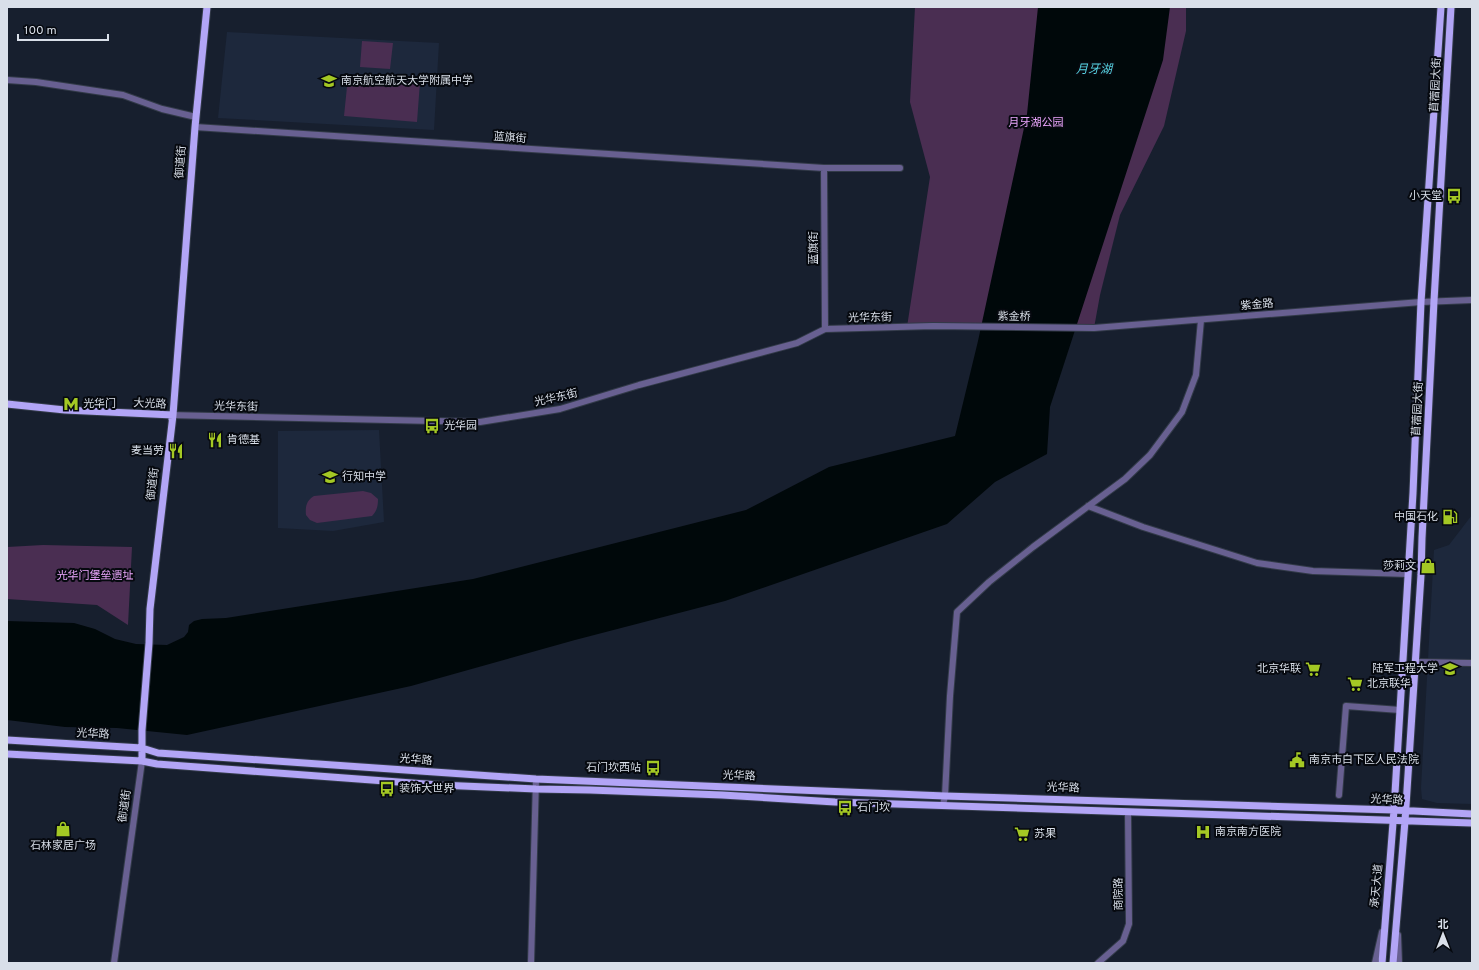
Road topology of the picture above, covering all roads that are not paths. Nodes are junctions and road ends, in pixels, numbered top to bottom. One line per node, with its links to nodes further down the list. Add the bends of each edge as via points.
1 (207, 7): 5 (main road, 御道街)
2 (1441, 7): 11 (main road, 苜蓿园大街)
3 (1451, 7): 10 (main road, 苜蓿园大街)
4 (7, 80): 5 (street, via 123,95 162,109)
5 (196, 117): 6 (main road, 御道街)
6 (195, 127): 7 (street, 蓝旗街); 18 (main road, 御道街)
7 (824, 168): 8 (street, 蓝旗街); 15 (street, 蓝旗街)
8 (900, 168)
9 (1472, 300): 10 (street, 紫金路)
10 (1434, 301): 11 (street, 紫金路); 21 (main road, 苜蓿园大街)
11 (1421, 302): 12 (street, 紫金路); 20 (main road, 苜蓿园大街)
12 (1201, 320): 14 (street, 紫金路); 19 (street, via 1196,376 1182,412 1150,455 1125,479)
13 (933, 326): 14 (street, 紫金桥); 15 (street, 光华东街)
14 (1094, 328)
15 (825, 329): 18 (street, 光华东街, via 797,342 560,409 480,422)
16 (7, 404): 17 (street)
17 (65, 410): 18 (main road)
18 (173, 415): 25 (main road, 御道街, via 150,609)
19 (1088, 506): 20 (street, via 1143,527 1257,563 1313,571); 31 (street, via 989,582 957,612)
20 (1408, 574): 23 (main road, 苜蓿园大街)
21 (1416, 662): 22 (street); 35 (main road, 苜蓿园大街)
22 (1472, 663)
23 (1400, 710): 30 (street, via 1346,706); 33 (main road, 苜蓿园大街)
24 (7, 740): 25 (main road, 光华路)
25 (142, 748): 27 (main road, 御道街); 28 (main road, 光华路, via 158,753)
26 (7, 754): 27 (main road, 光华路)
27 (142, 761): 29 (main road, 光华路); 42 (street, 御道街)
28 (536, 779): 29 (street); 31 (main road, 光华路)
29 (536, 789): 32 (main road, 光华路, via 722,794 835,802); 43 (street)
30 (1339, 795)
31 (945, 796): 32 (street); 33 (main road, 光华路)
32 (943, 805): 34 (main road, 光华路)
33 (1394, 810): 35 (main road, 光华路); 37 (main road, 承天大道)
34 (1128, 812): 37 (main road, 光华路); 44 (street, 商院路, via 1129,924 1123,941)
35 (1406, 812): 36 (main road, 光华路); 38 (main road, 承天大道)
36 (1472, 814)
37 (1393, 821): 38 (main road, 光华路); 40 (main road, 承天大道)
38 (1405, 821): 39 (main road, 光华路); 41 (main road, 承天大道)
39 (1472, 824)
40 (1385, 917): 45 (street); 46 (main road, 承天大道)
41 (1397, 918): 47 (main road, 承天大道); 48 (street)
42 (114, 963)
43 (531, 963)
44 (1098, 963)
45 (1375, 963)
46 (1382, 963)
47 (1393, 963)
48 (1399, 963)

